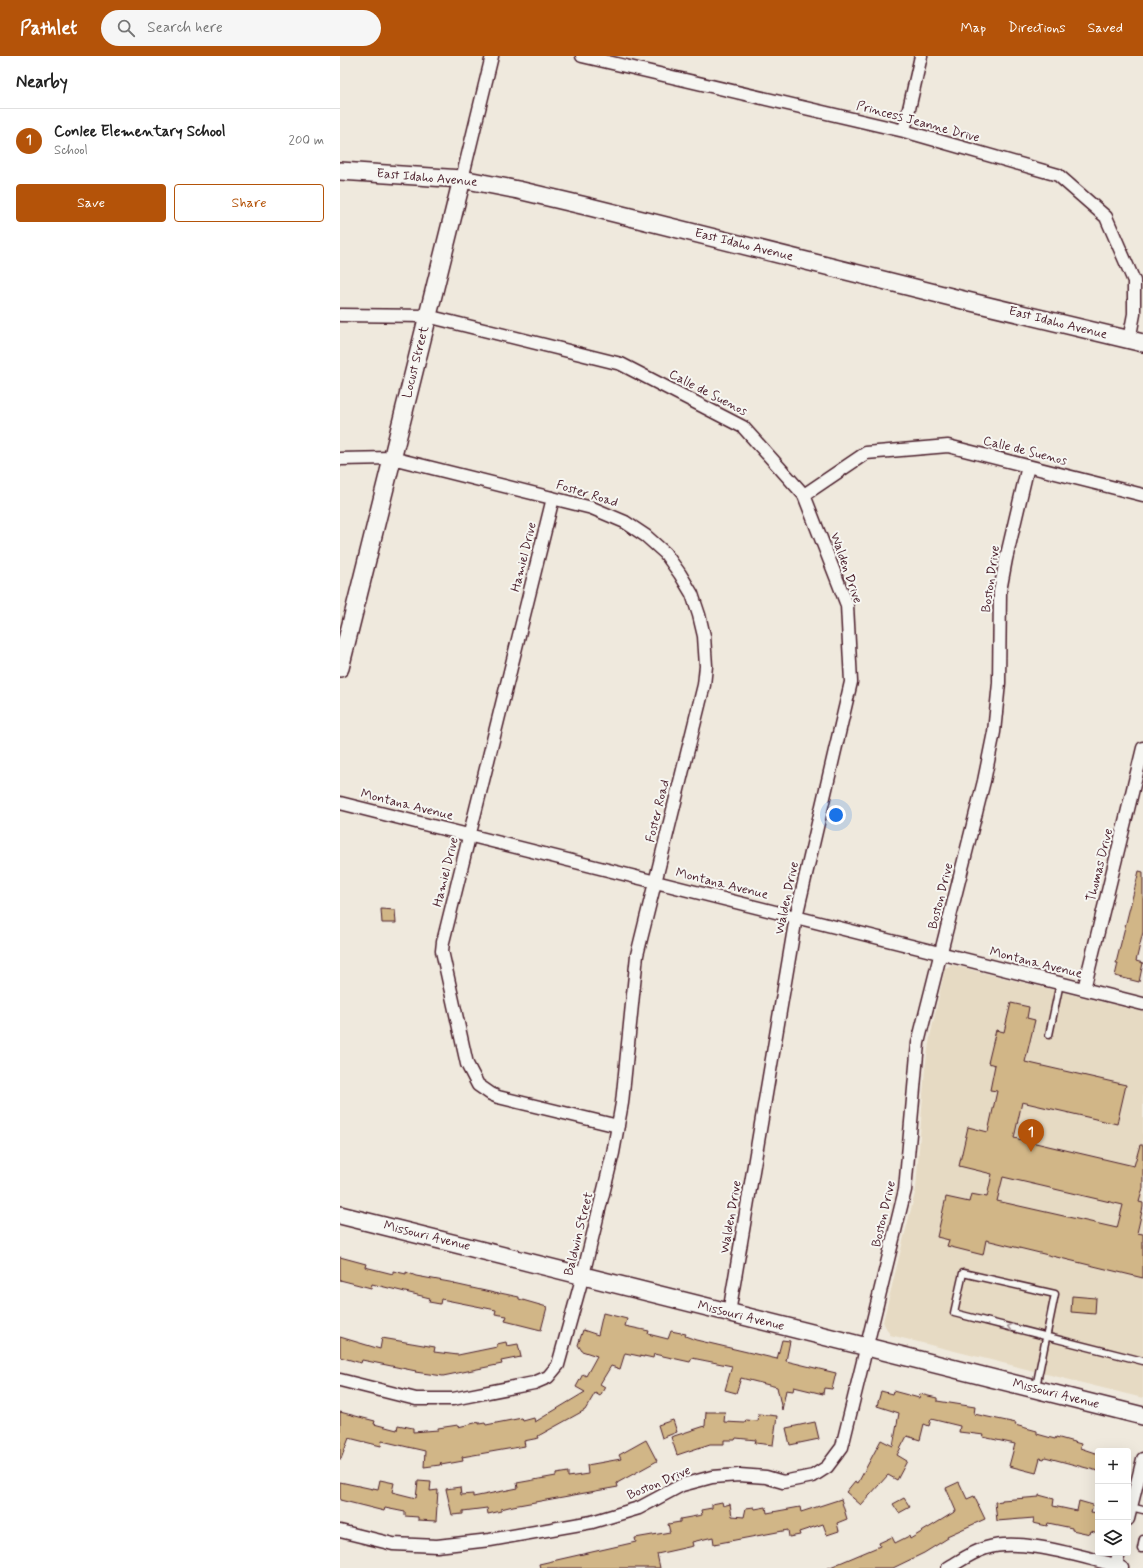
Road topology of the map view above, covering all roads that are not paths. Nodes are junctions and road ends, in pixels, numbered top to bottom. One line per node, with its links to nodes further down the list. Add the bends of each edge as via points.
1 (492, 56): 6 (street, Locust Street)
2 (582, 56): 4 (street, Princess Jeanne Drive)
3 (922, 56): 4 (street)
4 (904, 131): 9 (street, Princess Jeanne Drive, via 1058,175 1106,217 1134,281)
5 (340, 172): 6 (street, East Idaho Avenue)
6 (462, 179): 8 (street, Locust Street); 9 (street, East Idaho Avenue, via 582,205)
7 (340, 315): 8 (street, Calle de Suenos)
8 (427, 316): 10 (street, Locust Street); 13 (street, Calle de Suenos, via 621,364 743,427)
9 (1136, 342)
10 (392, 458): 11 (street, Foster Road); 15 (street, Foster Road); 16 (street, Locust Street)
11 (340, 459)
12 (1028, 466): 13 (street, Calle de Suenos, via 948,446 866,453); 14 (street, Calle de Suenos); 22 (street, Boston Drive, via 1000,591 999,683 994,732)
13 (804, 495): 21 (street, Walden Drive, via 847,605 851,682)
14 (1143, 495)
15 (553, 498): 19 (street, Hamiel Drive); 20 (street, Foster Road, via 603,511 646,536 665,553 680,574 692,594 699,615 706,656 704,685)
16 (341, 659)
17 (1143, 748): 24 (street, Thomas Drive)
18 (340, 803): 19 (street, Montana Avenue)
19 (470, 836): 20 (street, Montana Avenue); 27 (street, Hamiel Drive, via 442,951 470,1072 478,1085 491,1094)
20 (655, 882): 21 (street, Montana Avenue); 27 (street, Baldwin Street, via 635,967)
21 (796, 917): 22 (street, Montana Avenue); 30 (street, Walden Drive)
22 (940, 953): 23 (street, Montana Avenue); 32 (street, Boston Drive, via 918,1043 905,1190)
23 (1060, 983): 24 (street, Montana Avenue); 26 (lane)
24 (1084, 989): 25 (street, Montana Avenue)
25 (1143, 1004)
26 (1049, 1035)
27 (618, 1126): 29 (street, Baldwin Street)
28 (340, 1215): 29 (street, Missouri Avenue)
29 (583, 1275): 30 (street, Missouri Avenue); 34 (street, Baldwin Street, via 561,1359 548,1377 526,1385 453,1399 416,1399)
30 (728, 1313): 32 (street, Missouri Avenue)
31 (1047, 1337): 31 (lane, one-way to 31, via 954,1312 963,1273 1055,1294); 33 (lane); 35 (lane)
32 (866, 1347): 35 (street, Missouri Avenue); 40 (street, Boston Drive, via 842,1447 827,1467 813,1476 784,1482 766,1477 739,1475 712,1477 682,1485 638,1508 592,1522 490,1540 437,1546 393,1544)
33 (1143, 1361)
34 (340, 1380)
35 (1036, 1389): 36 (street, Missouri Avenue)
36 (1143, 1416)
37 (1143, 1459): 38 (street)
38 (1131, 1507): 39 (lane)
39 (1143, 1510)
40 (340, 1531)
41 (1143, 1540): 42 (lane)
42 (1143, 1550)
43 (1120, 1556): 44 (street)
44 (1119, 1567): 45 (street, via 1034,1546 1009,1544 986,1548)
45 (948, 1568)

